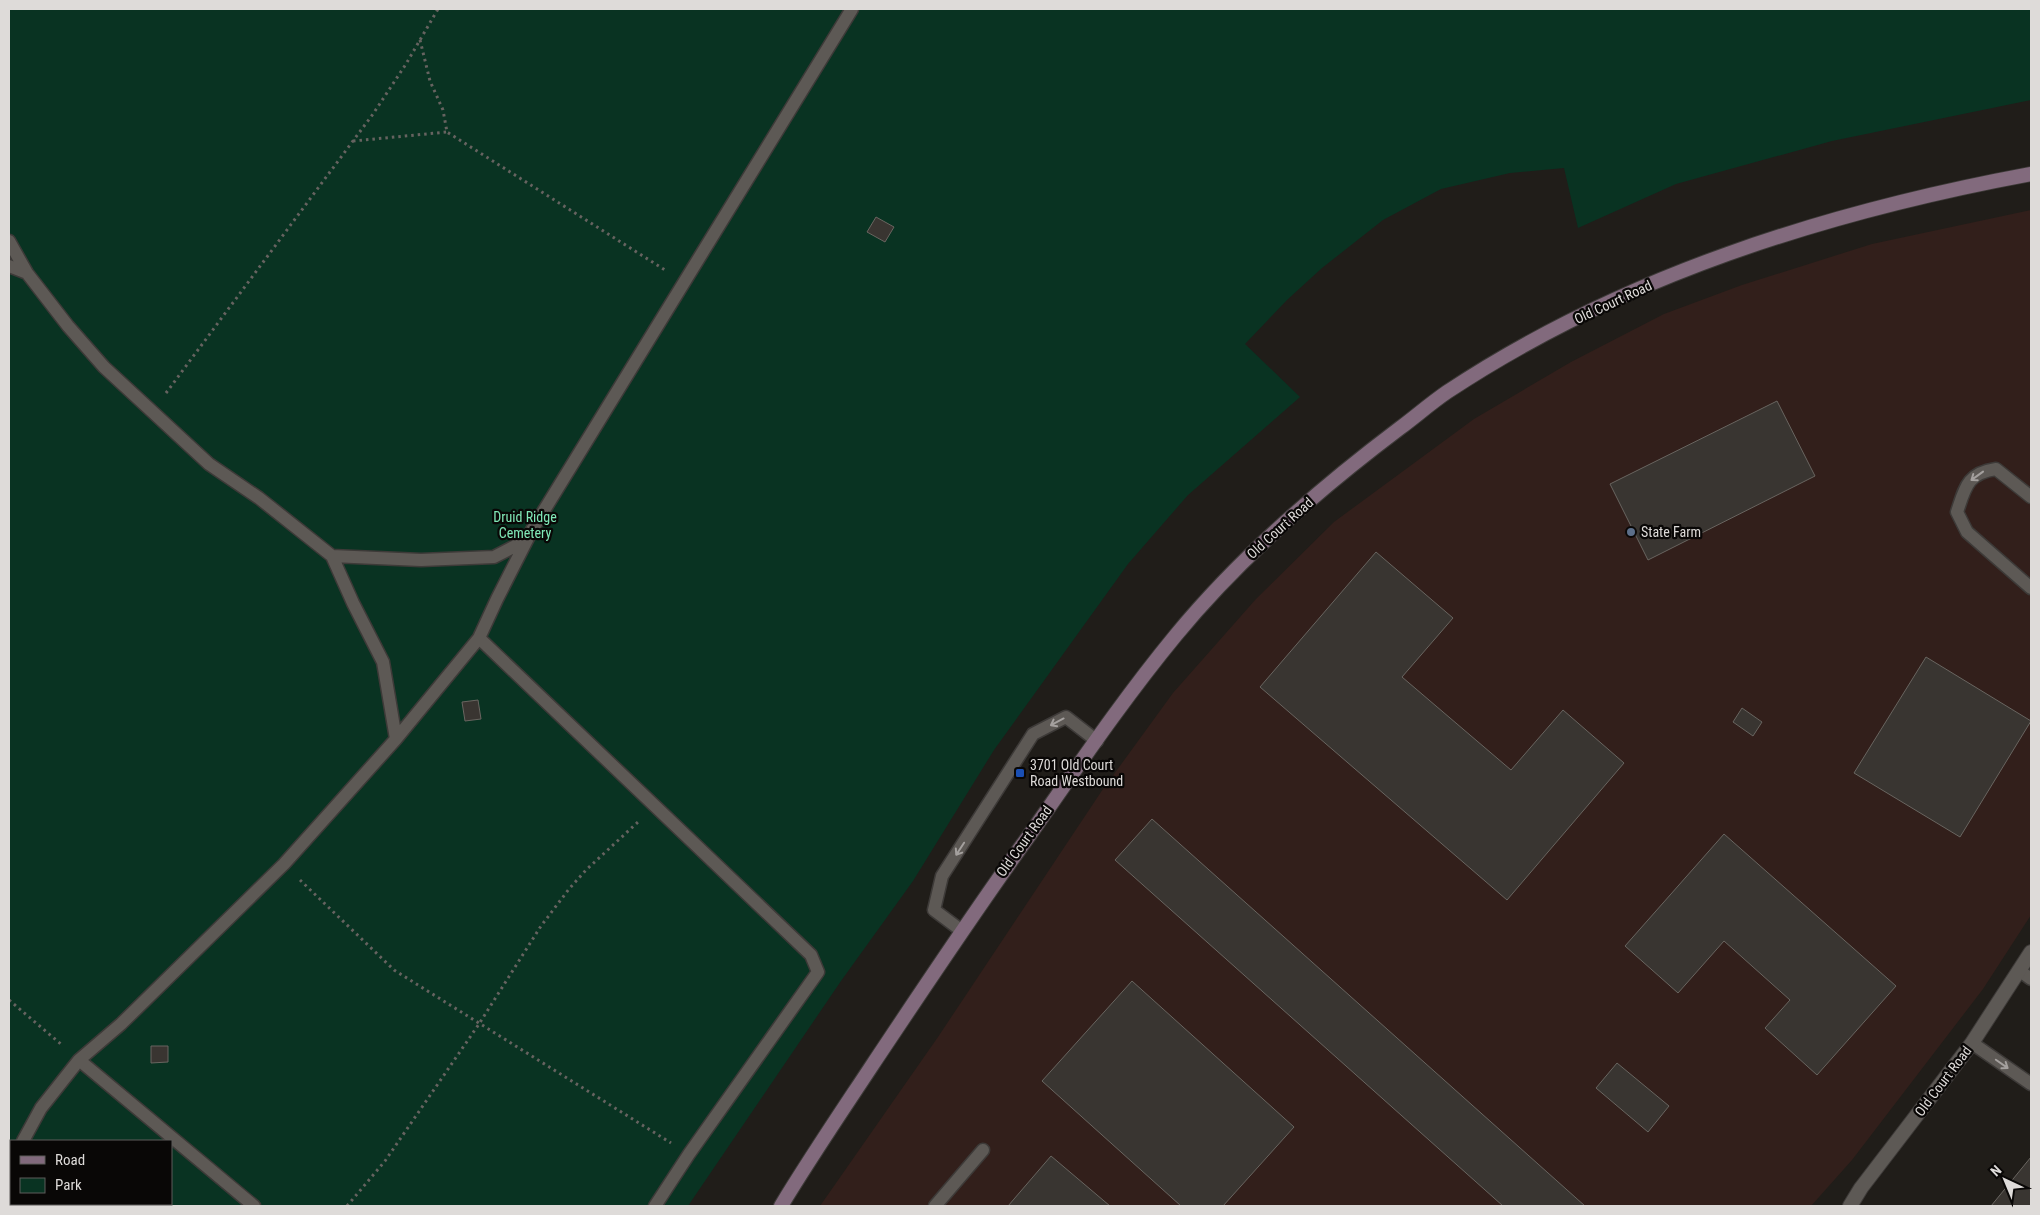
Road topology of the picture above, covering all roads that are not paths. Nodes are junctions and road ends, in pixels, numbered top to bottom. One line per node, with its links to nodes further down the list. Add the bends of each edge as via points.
1 (852, 9): 7 (lane)
2 (2031, 174): 12 (main road, Old Court Road, via 1839,218 1690,267 1574,319 1446,393 1364,454 1246,558 1177,634)
3 (9, 241): 5 (lane)
4 (9, 266): 5 (lane)
5 (27, 273): 8 (lane, via 104,367 152,412 209,464 259,498)
6 (2031, 497): 9 (lane, one-way to 9, via 1996,469 1982,471 1972,478 1963,492 1957,512 1967,532)
7 (527, 540): 8 (lane, via 494,557 421,560); 10 (lane)
8 (332, 556): 11 (lane, via 383,662)
9 (2031, 588)
10 (479, 638): 11 (lane); 22 (lane, via 811,955 818,972)
11 (396, 739): 17 (lane, via 284,864 121,1024)
12 (1096, 741): 13 (main road, Old Court Road); 13 (lane, one-way to 13, via 1066,717 1034,734 942,876 934,910)
13 (962, 931): 23 (main road, Old Court Road)
14 (2031, 952): 15 (street, Old Court Road)
15 (2025, 975): 16 (street, Old Court Road)
16 (1972, 1043): 18 (lane, one-way to 18); 25 (street, Old Court Road)
17 (79, 1060): 19 (lane, via 42,1108); 21 (lane)
18 (2031, 1084)
19 (24, 1140)
20 (983, 1150): 24 (lane)
21 (254, 1206)
22 (655, 1206)
23 (781, 1206)
24 (935, 1206)
25 (1850, 1206)

